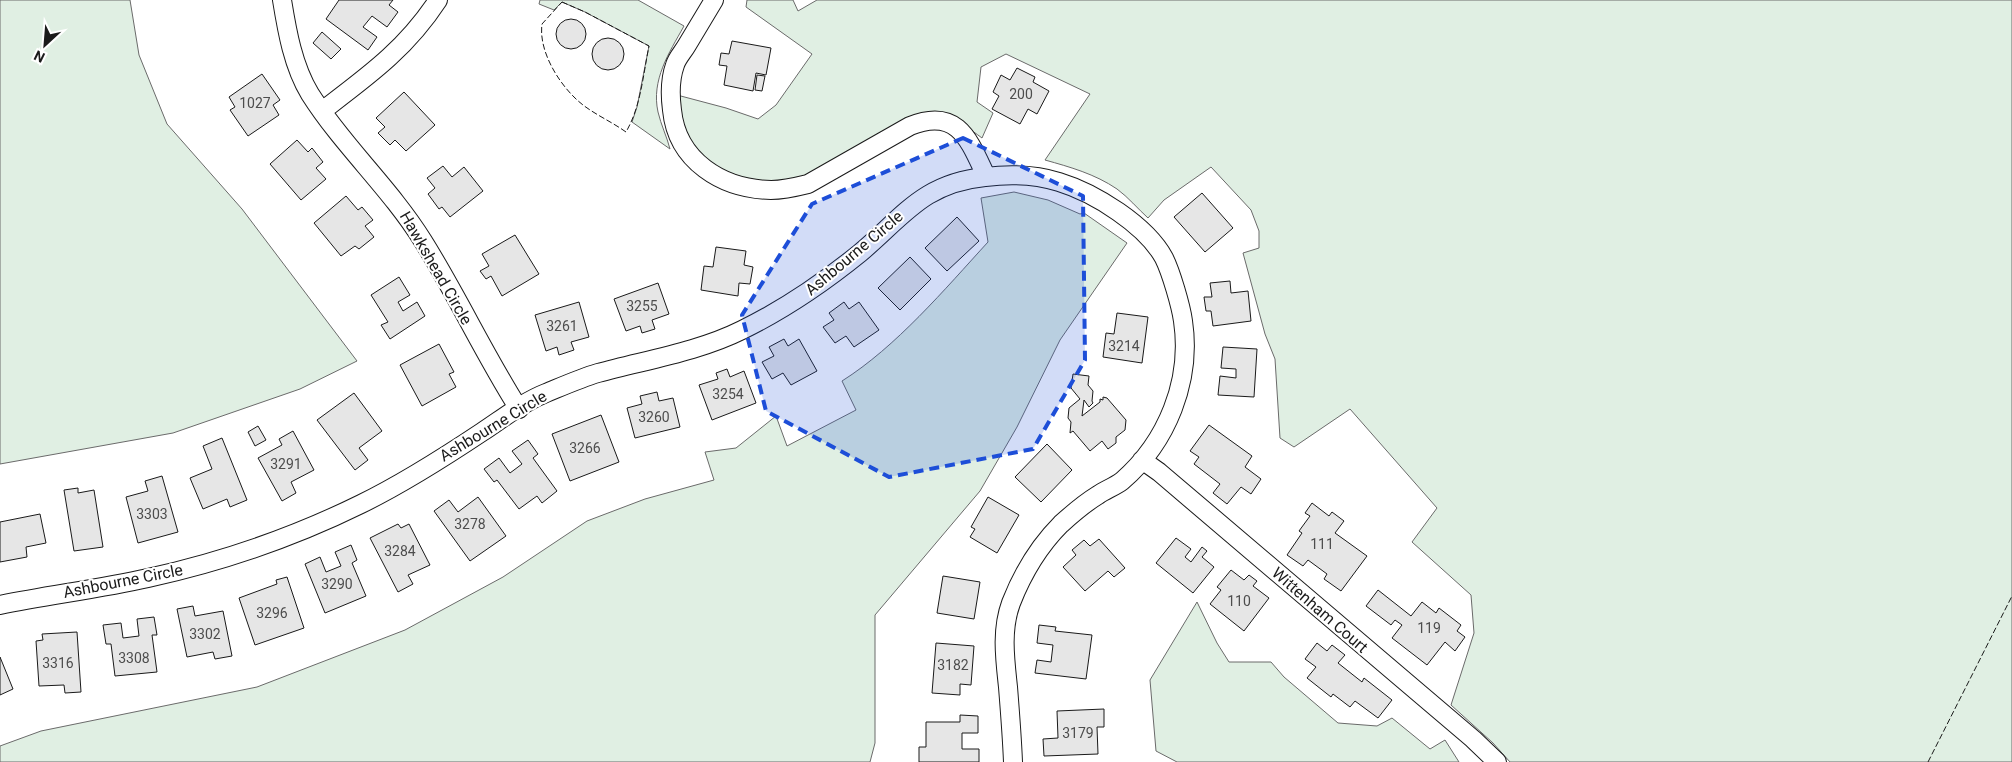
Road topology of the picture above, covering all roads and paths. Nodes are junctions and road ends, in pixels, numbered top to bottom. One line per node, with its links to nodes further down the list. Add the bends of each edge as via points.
1 (282, 0): 4 (street, Hawkshead Circle, via 287,33 299,69 309,93)
2 (438, 0): 4 (street, via 403,46)
3 (714, 0): 5 (street, via 675,64 670,98 674,129 684,146 705,169 746,188 790,188 808,184 910,126 925,120 941,120 968,138)
4 (322, 111): 6 (street, Hawkshead Circle, via 424,242 497,375)
5 (986, 176): 6 (street, Ashbourne Circle, via 954,181 928,193 863,250 807,293 735,334 671,355 593,374 540,395); 7 (street, Ashbourne Circle, via 1056,181 1079,190 1128,220 1149,238 1164,258 1183,320 1183,381 1157,440)
6 (519, 408): 8 (street, Ashbourne Circle, via 365,502 312,527 202,565 146,579)
7 (1142, 460): 9 (street, Ashbourne Circle, via 1118,484 1090,501 1047,539 1010,606 1004,639); 10 (street, Wittenham Court, via 1474,739)
8 (0, 605)
9 (1013, 762)
10 (1497, 762)

